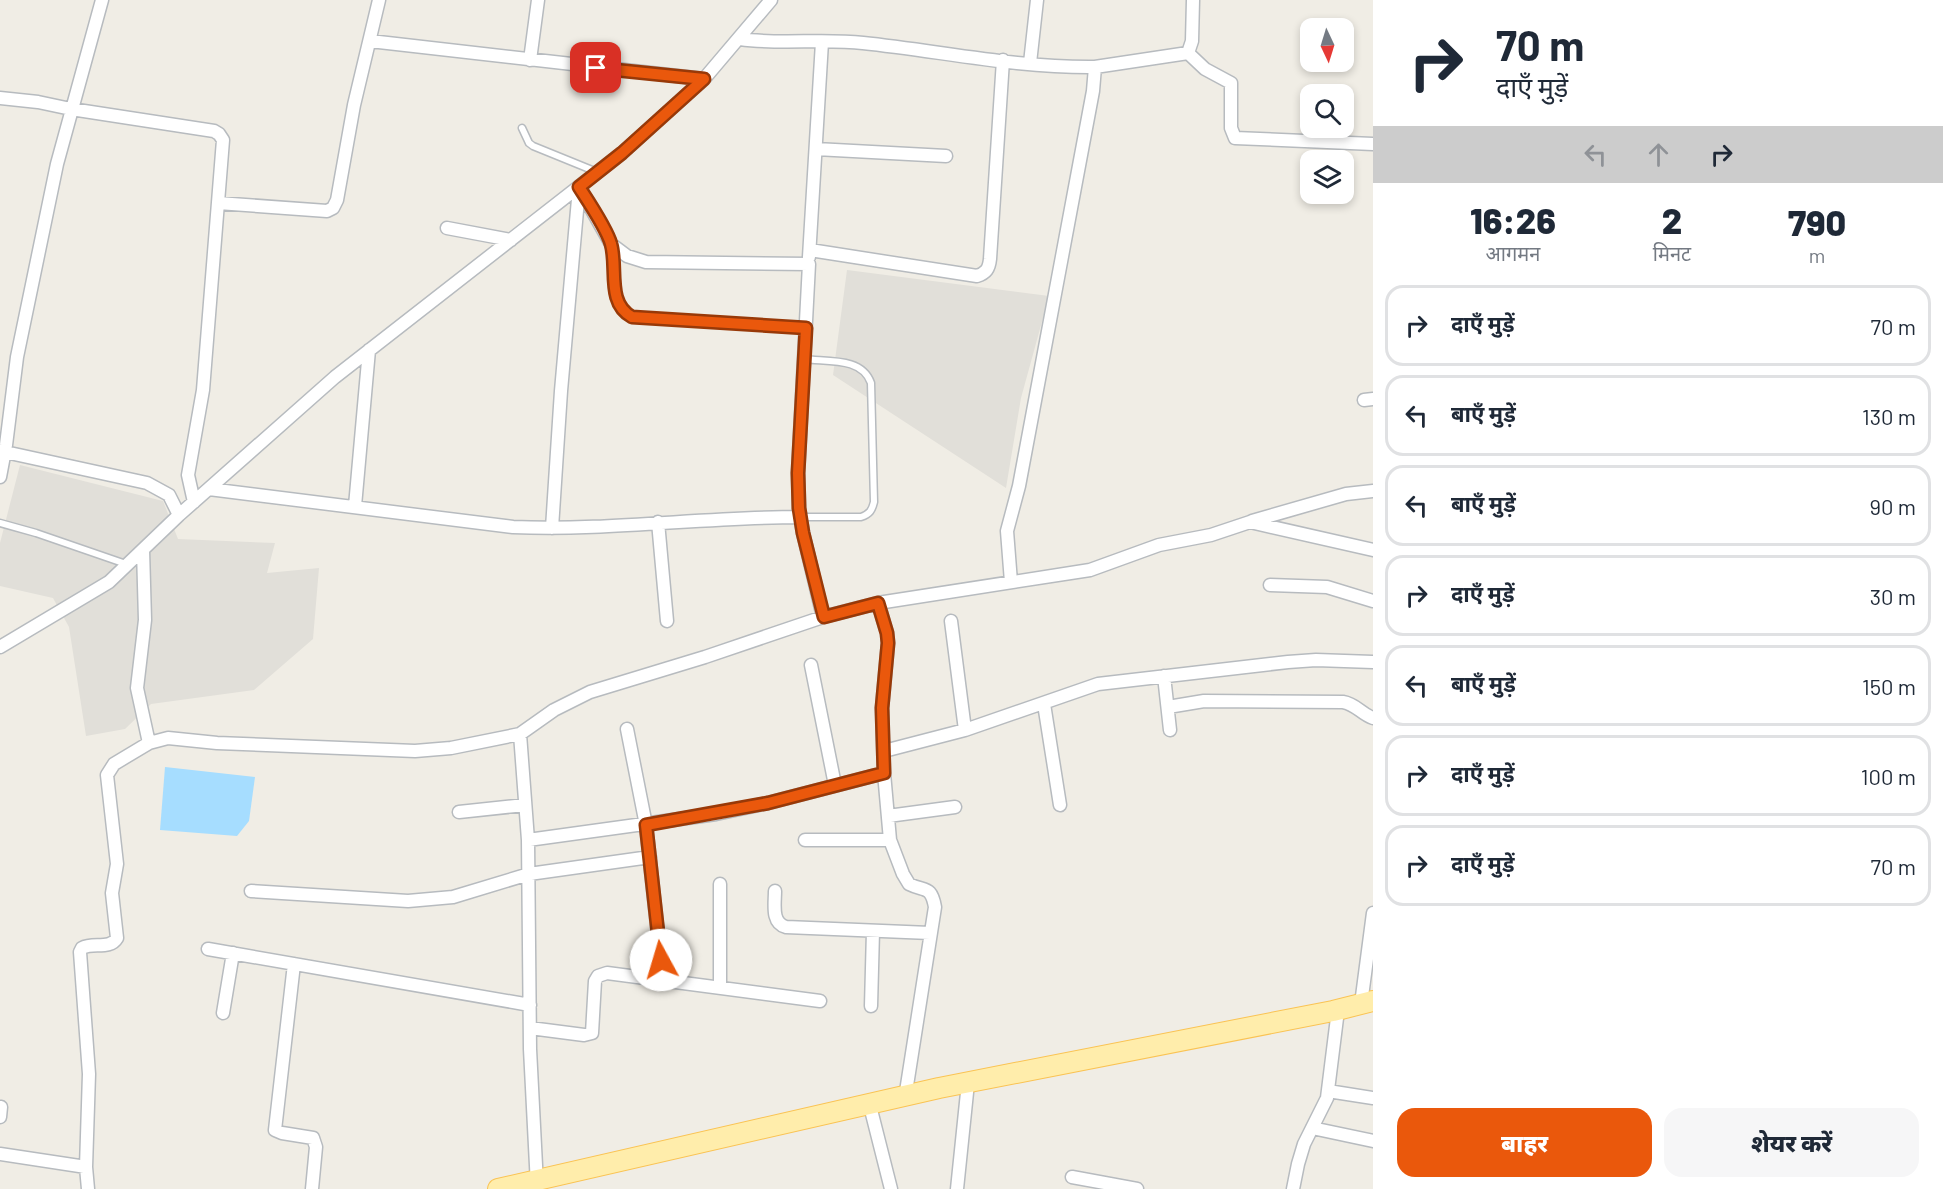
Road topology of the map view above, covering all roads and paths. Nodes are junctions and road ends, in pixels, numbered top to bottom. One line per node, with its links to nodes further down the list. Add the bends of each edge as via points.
1 (102, 0): 17 (street)
2 (379, 0): 8 (street)
3 (538, 0): 11 (street)
4 (771, 0): 7 (street)
5 (1036, 0): 13 (street)
6 (1193, 0): 10 (street)
7 (740, 39): 9 (street); 15 (street)
8 (369, 41): 11 (street); 24 (street, via 333,208 327,211)
9 (822, 42): 12 (street, via 861,42); 20 (street)
10 (1188, 52): 14 (street); 19 (street, via 1205,69 1231,83 1231,128 1235,138)
11 (530, 60): 15 (street)
12 (1003, 60): 13 (street); 28 (street, via 989,268 977,276)
13 (1030, 63): 14 (street)
14 (1095, 68): 48 (street, via 1019,486 1007,531)
15 (704, 79): 22 (street)
16 (0, 98): 17 (street)
17 (71, 109): 24 (street, via 219,134 224,147); 33 (street, via 16,357)
18 (522, 128): 22 (lane, via 533,147)
19 (1373, 144)
20 (816, 149): 21 (street); 28 (street)
21 (946, 156)
22 (597, 172): 23 (street)
23 (579, 187): 26 (street); 27 (street); 44 (street)
24 (218, 203): 37 (street, via 203,390 188,475)
25 (447, 228): 26 (street)
26 (511, 240): 31 (street)
27 (611, 244): 29 (street, via 627,256 646,262); 30 (lane, via 615,292 625,313 632,317)
28 (810, 250): 29 (street)
29 (809, 264): 30 (street)
30 (806, 328): 32 (street)
31 (369, 350): 35 (street); 38 (street)
32 (804, 359): 40 (street, via 798,473); 40 (lane, via 853,364 867,373 874,502 872,510 861,517)
33 (5, 452): 34 (street); 39 (street, via 147,483 169,495)
34 (0, 475)
35 (209, 489): 37 (street); 38 (street)
36 (1373, 491): 42 (street, via 1346,494)
37 (194, 502): 39 (street)
38 (355, 506): 44 (street, via 513,527)
39 (179, 515): 45 (street)
40 (800, 517): 41 (street); 52 (street)
41 (658, 522): 44 (street); 53 (street)
42 (1250, 522): 46 (street); 48 (street, via 1211,535 1159,545 1090,570)
43 (0, 523): 47 (lane)
44 (552, 528)
45 (143, 550): 47 (street); 66 (street, via 145,621 137,688)
46 (1373, 550)
47 (127, 565): 55 (street, via 109,582)
48 (1011, 582): 51 (street)
49 (1270, 585): 50 (street, via 1327,587)
50 (1373, 601)
51 (878, 603): 52 (street); 67 (street, via 888,643 882,708)
52 (824, 617): 65 (street, via 590,692 554,710)
53 (667, 621)
54 (951, 621): 63 (street)
55 (0, 647)
56 (1373, 662): 58 (street, via 1316,660)
57 (811, 665): 69 (street)
58 (1164, 676): 59 (street, via 1098,684); 60 (street)
59 (1044, 704): 63 (street); 71 (street)
60 (1168, 707): 61 (street, via 1204,700 1343,702); 64 (street)
61 (1373, 718)
62 (627, 729): 75 (street)
63 (965, 730): 67 (street)
64 (1170, 730)
65 (520, 734): 66 (street, via 415,751 168,738); 70 (street)
66 (149, 743): 107 (street, via 114,764 107,775 117,864 112,893 117,938 109,945 86,945 80,952 89,1074)
67 (884, 751): 68 (street)
68 (884, 773): 69 (street); 74 (street)
69 (835, 785): 75 (street, via 768,803)
70 (525, 805): 73 (street); 76 (street)
71 (1060, 805)
72 (955, 807): 74 (street)
73 (459, 812)
74 (888, 816): 78 (street)
75 (646, 825): 76 (street); 79 (street)
76 (528, 840): 80 (street)
77 (805, 840): 78 (street)
78 (890, 840): 86 (street, via 909,884 928,889 933,896)
79 (650, 857): 80 (street); 90 (street)
80 (529, 874): 82 (street, via 453,897 428,900); 94 (street)
81 (720, 884): 91 (street)
82 (251, 891)
83 (775, 891): 85 (street, via 780,925)
84 (1373, 913): 93 (street)
85 (873, 931): 86 (street); 95 (street)
86 (930, 933): 101 (street)
87 (208, 949): 88 (street)
88 (233, 953): 89 (street); 97 (street)
89 (294, 964): 94 (street); 111 (street, via 275,1130 313,1138 316,1148)
90 (663, 981): 91 (street); 98 (street, via 602,974 596,981 592,1033)
91 (720, 988): 92 (street)
92 (820, 1001)
93 (1367, 1002): 96 (main road)
94 (530, 1005): 98 (street)
95 (871, 1006)
96 (1338, 1010): 99 (main road); 100 (street)
97 (223, 1013)
98 (530, 1028): 109 (street)
99 (968, 1083): 101 (main road); 114 (street)
100 (1328, 1091): 102 (street); 104 (street)
101 (905, 1098): 103 (main road)
102 (1373, 1098)
103 (870, 1106): 109 (main road); 113 (street)
104 (1312, 1128): 105 (street); 116 (street)
105 (1373, 1141)
106 (0, 1154): 107 (street)
107 (86, 1167): 110 (street)
108 (1072, 1177): 115 (street)
109 (536, 1185): 112 (main road)
110 (88, 1189)
111 (312, 1189)
112 (498, 1189)
113 (891, 1189)
114 (957, 1189)
115 (1137, 1189)
116 (1293, 1189)

